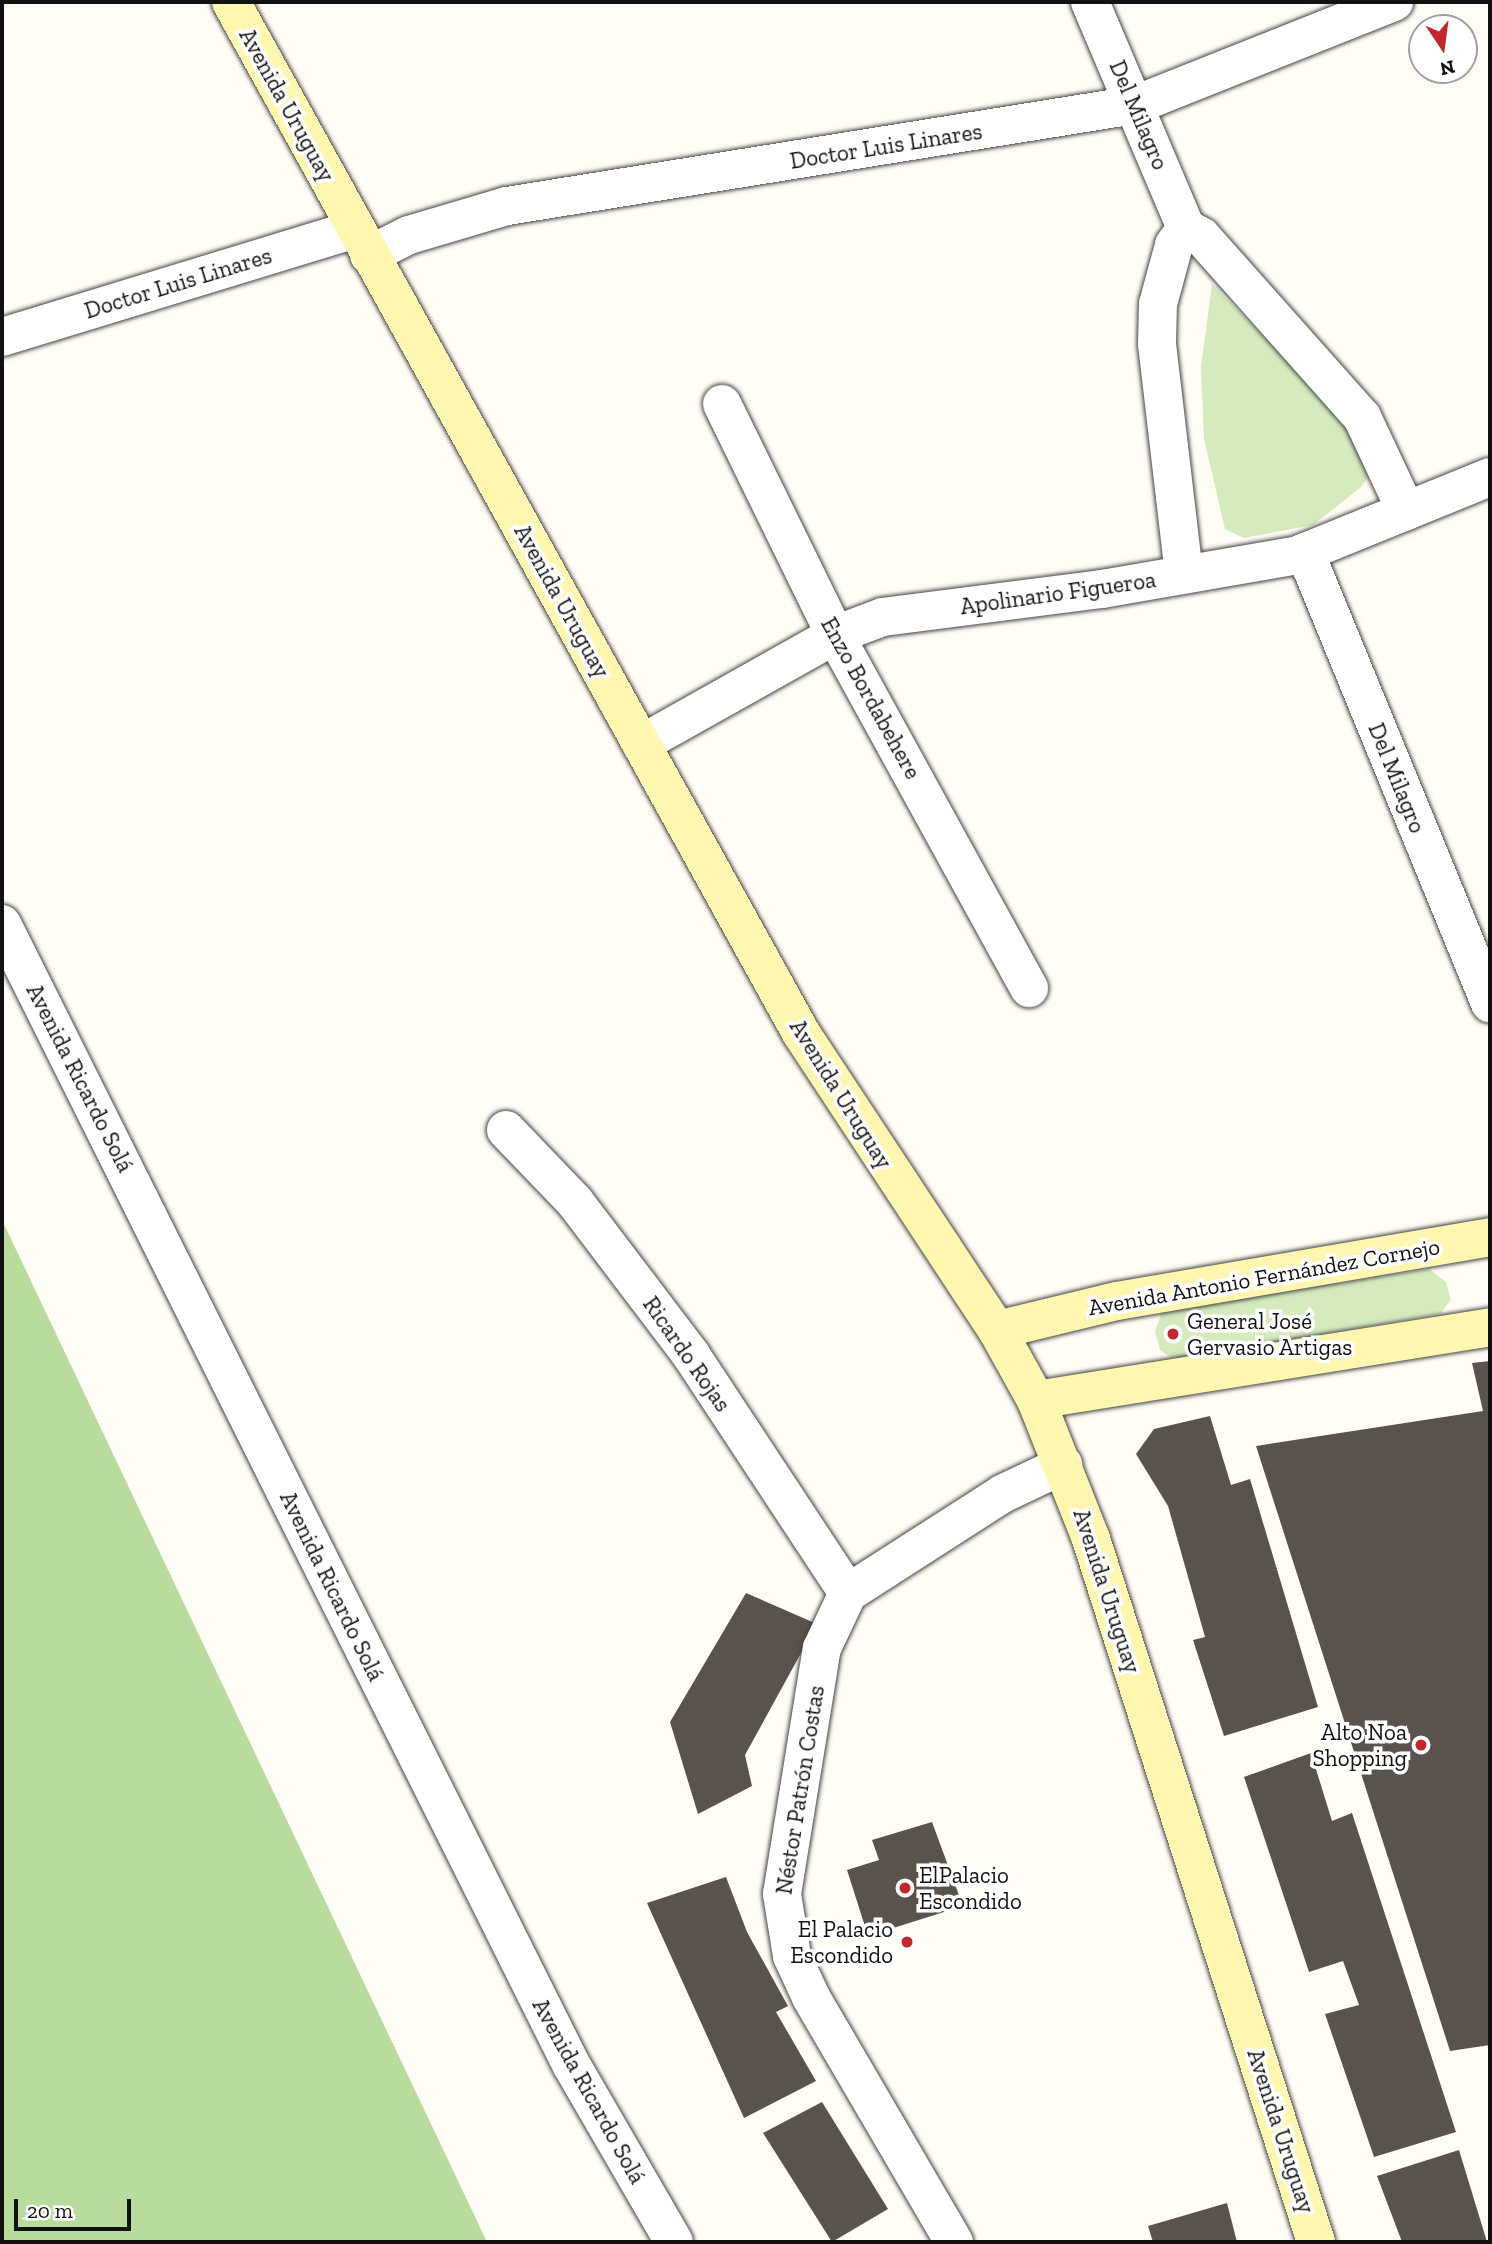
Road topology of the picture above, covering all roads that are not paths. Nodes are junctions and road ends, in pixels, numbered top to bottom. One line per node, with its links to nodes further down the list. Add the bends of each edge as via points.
1 (231, 2): 6 (street, Avenida Uruguay)
2 (1090, 2): 4 (street, Del Milagro)
3 (1394, 2): 4 (street, Doctor Luis Linares)
4 (1135, 105): 5 (street, Del Milagro); 6 (street, Doctor Luis Linares, via 507,206 409,235)
5 (1186, 228): 10 (street, Del Milagro, via 1202,237 1362,417); 12 (street, via 1174,245 1158,304 1157,344)
6 (362, 242): 7 (street, Doctor Luis Linares); 14 (street, Avenida Uruguay)
7 (2, 337)
8 (722, 404): 13 (street, Enzo Bordabehere)
9 (1490, 477): 10 (street, Apolinario Figueroa)
10 (1405, 511): 11 (street, Apolinario Figueroa)
11 (1305, 552): 12 (street, Apolinario Figueroa); 16 (street, Del Milagro)
12 (1184, 574): 13 (street, Apolinario Figueroa, via 883,617)
13 (835, 635): 14 (street, Apolinario Figueroa); 17 (street, Enzo Bordabehere)
14 (641, 744): 22 (street, Avenida Uruguay, via 801,1033)
15 (2, 924): 26 (street, Avenida Ricardo Solá, via 561,2043)
16 (1474, 926): 18 (street, Del Milagro)
17 (1029, 988)
18 (1490, 1004)
19 (506, 1130): 25 (street, Ricardo Rojas, via 575,1202 691,1355)
20 (1490, 1237): 22 (street, Avenida Antonio Fernández Cornejo, via 1116,1301)
21 (1490, 1327): 23 (street)
22 (997, 1330): 23 (street, Avenida Uruguay)
23 (1036, 1400): 24 (street, Avenida Uruguay)
24 (1063, 1465): 25 (street, Néstor Patrón Costas, via 1002,1494); 28 (street, Avenida Uruguay)
25 (848, 1593): 27 (street, Néstor Patrón Costas, via 830,1622 822,1648 782,1894 785,1931 811,1997)
26 (674, 2242)
27 (954, 2242)
28 (1316, 2242)

